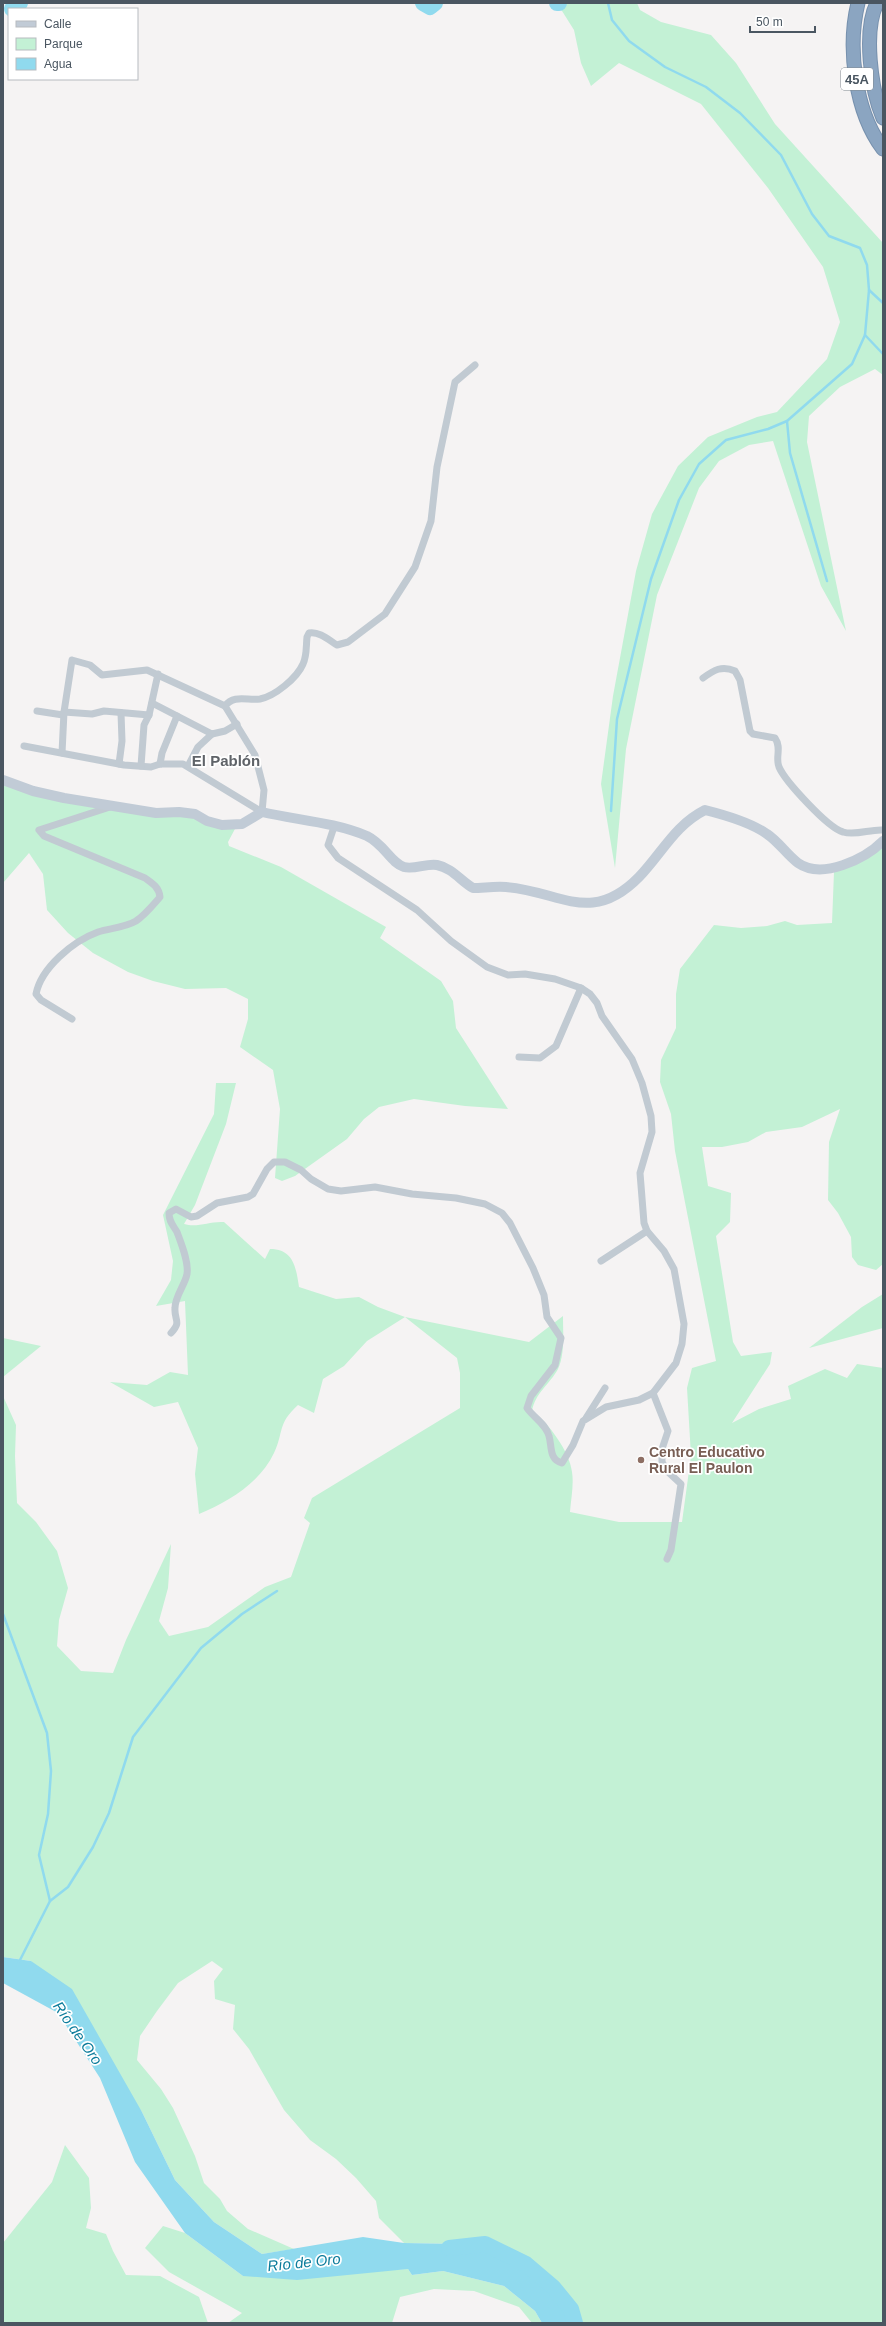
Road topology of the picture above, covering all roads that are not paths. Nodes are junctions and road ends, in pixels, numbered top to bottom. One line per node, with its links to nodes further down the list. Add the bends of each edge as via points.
1 (858, 3): 4 (highway, 45A, via 854,20 854,43 859,94 868,127)
2 (877, 3): 3 (highway, 45A, via 869,42 872,73)
3 (883, 118)
4 (883, 149)
5 (475, 365): 9 (street, via 455,382 437,467 431,521 415,566 385,614 348,642 337,645 320,634 309,633 302,665 288,682 260,699 233,699)
6 (158, 674): 8 (street); 9 (street); 12 (street, via 142,669 102,676 90,665 72,660)
7 (703, 678): 27 (street, via 721,668 735,671 740,680 750,730 753,734 775,738 779,744 778,765 784,777 821,817 842,832)
8 (152, 703): 13 (street); 14 (street)
9 (225, 706): 15 (street)
10 (37, 711): 12 (street, via 52,715)
11 (121, 712): 12 (street); 13 (street); 19 (street, via 122,741)
12 (64, 713): 18 (street)
13 (149, 715): 21 (street, via 144,725)
14 (178, 716): 16 (street); 20 (street)
15 (237, 724): 16 (street, via 225,731); 25 (street, via 255,755 264,790)
16 (212, 734): 22 (street, via 198,747)
17 (24, 746): 18 (street)
18 (62, 753): 19 (street)
19 (119, 764): 21 (street)
20 (160, 764): 21 (street, via 151,767); 22 (street)
21 (141, 766)
22 (188, 766): 25 (street)
23 (3, 780): 24 (street, via 33,791)
24 (112, 806): 25 (street, via 156,813 195,814 222,825 242,824); 30 (street, via 39,830 44,836 145,878 155,885 160,897 141,917 123,927 98,932 79,942 60,957 44,976 36,994 41,1000)
25 (262, 812): 26 (street)
26 (334, 827): 28 (street, via 354,831 380,843 395,863 404,867 436,865 450,870 472,888 506,886 580,902 614,898 624,891 664,848 677,829 689,818 704,810 767,833 797,863 811,870 853,862 873,851); 29 (street, via 328,845 338,858 417,910 450,941 487,967 508,975 525,974 555,979)
27 (883, 830)
28 (883, 841)
29 (581, 988): 31 (street, via 556,1046 540,1058); 32 (street, via 597,1003 602,1016 632,1059 651,1116 652,1132 640,1173 642,1211)
30 (72, 1019)
31 (519, 1057)
32 (647, 1231): 33 (street); 36 (street, via 664,1251 674,1269 684,1324 682,1344 676,1363)
33 (601, 1261)
34 (171, 1333): 37 (street, via 177,1327 175,1309 187,1274 182,1249 169,1219 169,1213 176,1210 191,1217 197,1216 217,1203 248,1197 253,1194 267,1169 274,1162 285,1162 328,1189 341,1191 375,1187 474,1201 502,1213 510,1223 544,1295 547,1317 561,1338 555,1365 531,1396 527,1408 541,1422 549,1435 552,1455 558,1462 562,1463 566,1457)
35 (605, 1388): 37 (street)
36 (653, 1393): 37 (street, via 639,1400 606,1406); 38 (street, via 668,1432 662,1449 662,1462 667,1471 681,1484 672,1550)
37 (583, 1421)
38 (667, 1559)

